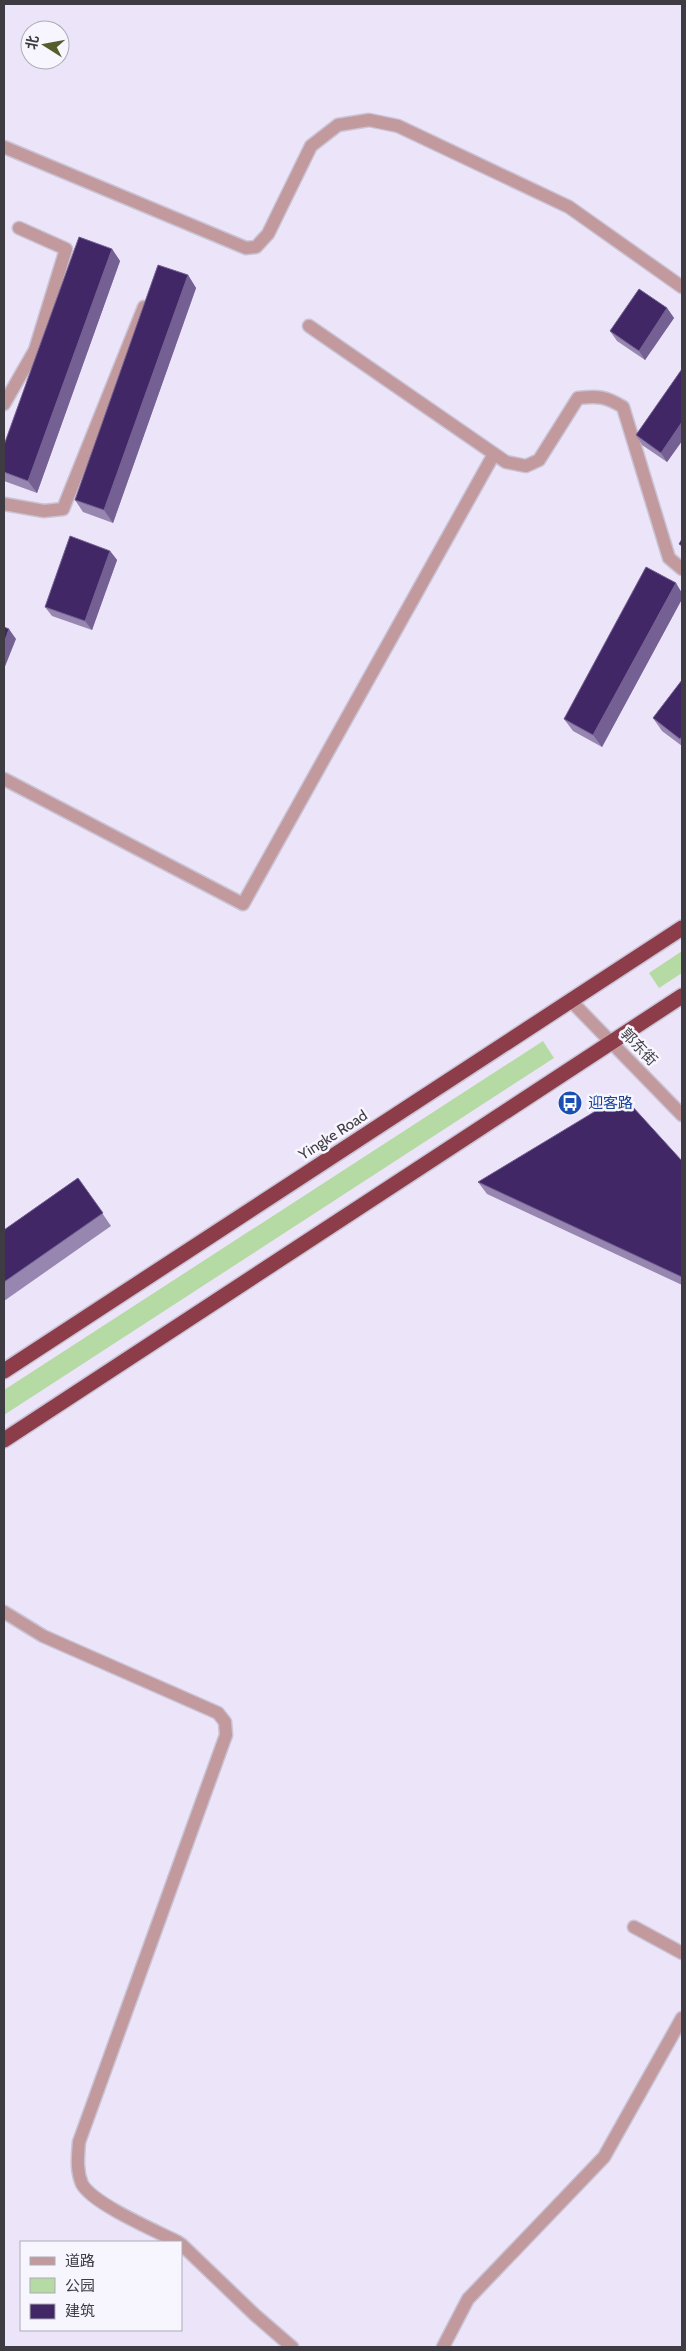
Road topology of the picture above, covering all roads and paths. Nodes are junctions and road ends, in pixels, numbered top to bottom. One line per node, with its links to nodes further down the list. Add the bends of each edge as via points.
1 (4, 147): 3 (street, via 246,248 256,247 268,234 311,146 338,125 369,120 398,126 568,207)
2 (19, 228): 6 (street, via 66,250 35,350)
3 (682, 287)
4 (150, 293): 8 (street, via 63,509 44,511)
5 (309, 326): 7 (street)
6 (4, 404)
7 (494, 454): 9 (street, via 506,462 526,466 539,460 578,398 608,398 623,407 669,558); 10 (street, via 243,904)
8 (4, 504)
9 (682, 568)
10 (4, 779)
11 (682, 928): 13 (highway, Yingke Road)
12 (682, 996): 14 (highway)
13 (571, 1001): 14 (street, 郭东街); 16 (highway, Yingke Road)
14 (612, 1042): 15 (street, 郭东街); 17 (highway)
15 (682, 1115)
16 (4, 1371)
17 (4, 1440)
18 (4, 1612): 22 (street, via 43,1636 218,1713 225,1722 226,1735 79,2142 77,2165 83,2184 96,2199)
19 (634, 1927): 20 (street)
20 (682, 1953)
21 (682, 2018): 25 (street, via 604,2157 468,2299)
22 (176, 2241)
23 (182, 2245): 24 (street)
24 (292, 2347)
25 (443, 2347)

